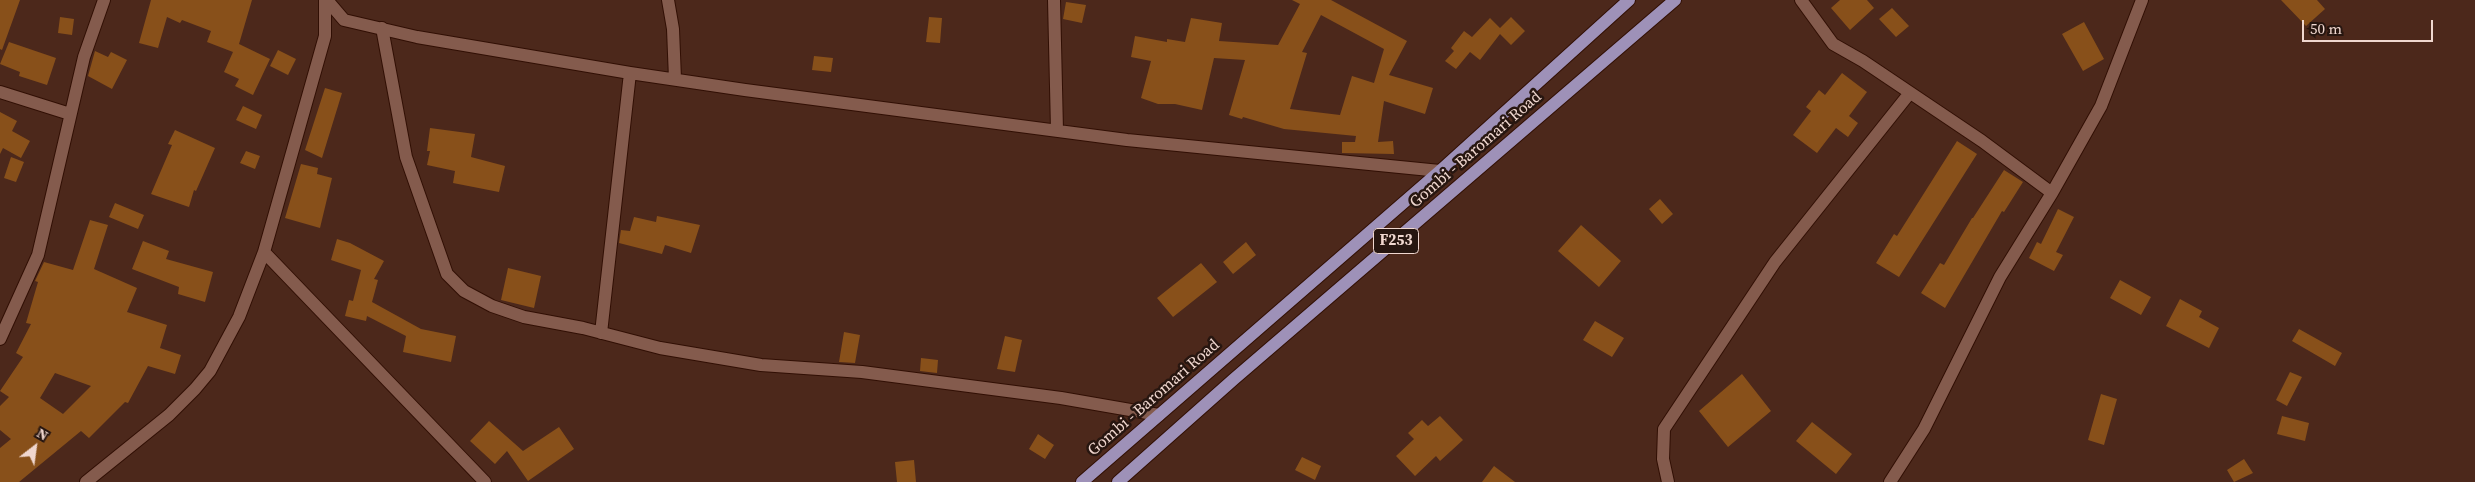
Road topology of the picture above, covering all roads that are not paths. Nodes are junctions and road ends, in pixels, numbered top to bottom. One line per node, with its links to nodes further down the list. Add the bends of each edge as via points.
1 (104, 0): 14 (street, via 84,57)
2 (326, 0): 9 (street, via 344,20); 18 (street, via 325,36)
3 (668, 0): 11 (street)
4 (1054, 0): 15 (street)
5 (1629, 0): 16 (main road, Gombi - Baromari Road / F253)
6 (1674, 0): 23 (main road, Gombi - Baromari Road / F253)
7 (1802, 0): 13 (street, via 1832,44 1863,61)
8 (2142, 0): 17 (street, via 2100,106)
9 (382, 28): 10 (street, via 417,37); 20 (street, via 406,157 447,274 464,290 492,306 524,317)
10 (630, 73): 11 (street); 20 (street)
11 (675, 79): 15 (street)
12 (0, 92): 14 (street)
13 (1909, 94): 17 (street, via 1982,141); 29 (street, via 1775,262 1664,429 1663,459)
14 (70, 114): 19 (street, via 38,255)
15 (1057, 130): 16 (street)
16 (1440, 171): 22 (main road, Gombi - Baromari Road / F253)
17 (2052, 193): 30 (street, via 2000,277 1924,429)
18 (264, 252): 25 (street, via 239,317 210,371 169,415); 26 (street)
19 (4, 323): 21 (street)
20 (601, 333): 24 (street, via 660,348 761,365 862,372 1061,398)
21 (0, 339)
22 (1220, 362): 23 (main road); 24 (main road, Gombi - Baromari Road / F253)
23 (1234, 379): 28 (main road, Gombi - Baromari Road / F253)
24 (1159, 415): 27 (main road, Gombi - Baromari Road / F253)
25 (86, 482)
26 (485, 482)
27 (1082, 482)
28 (1118, 482)
29 (1668, 482)
30 (1890, 482)

